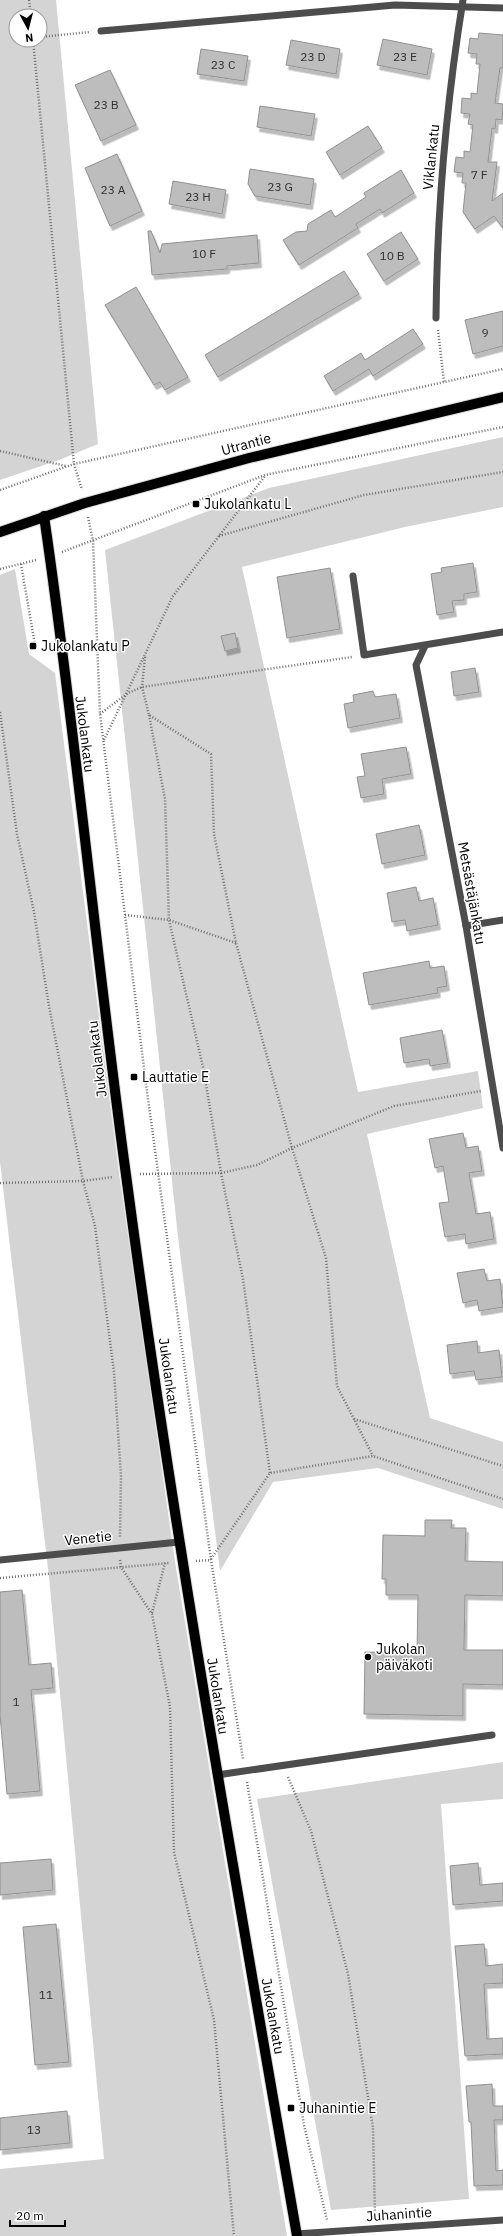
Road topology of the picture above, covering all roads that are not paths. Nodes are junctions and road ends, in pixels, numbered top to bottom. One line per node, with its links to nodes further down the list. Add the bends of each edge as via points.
1 (462, 3): 2 (street); 3 (street, via 394,5); 4 (street, Viklankatu, via 443,156 437,234)
2 (503, 8)
3 (101, 31)
4 (436, 318)
5 (503, 397): 6 (main road, Utrantie, via 249,458)
6 (44, 516): 7 (main road, Utrantie); 14 (main road, Jukolankatu, via 126,1176)
7 (0, 532)
8 (353, 576): 10 (street, via 364,655)
9 (503, 632): 10 (street)
10 (425, 646): 12 (street, Metsästäjänkatu, via 416,665)
11 (503, 920): 12 (street)
12 (466, 926): 13 (street, Metsästäjänkatu)
13 (503, 1148)
14 (179, 1542): 15 (street, Venetie); 17 (main road, Jukolankatu)
15 (0, 1560)
16 (492, 1735): 17 (street)
17 (217, 1775): 19 (main road, Jukolankatu)
18 (503, 2220): 19 (street, Juhanintie)
19 (296, 2235)

